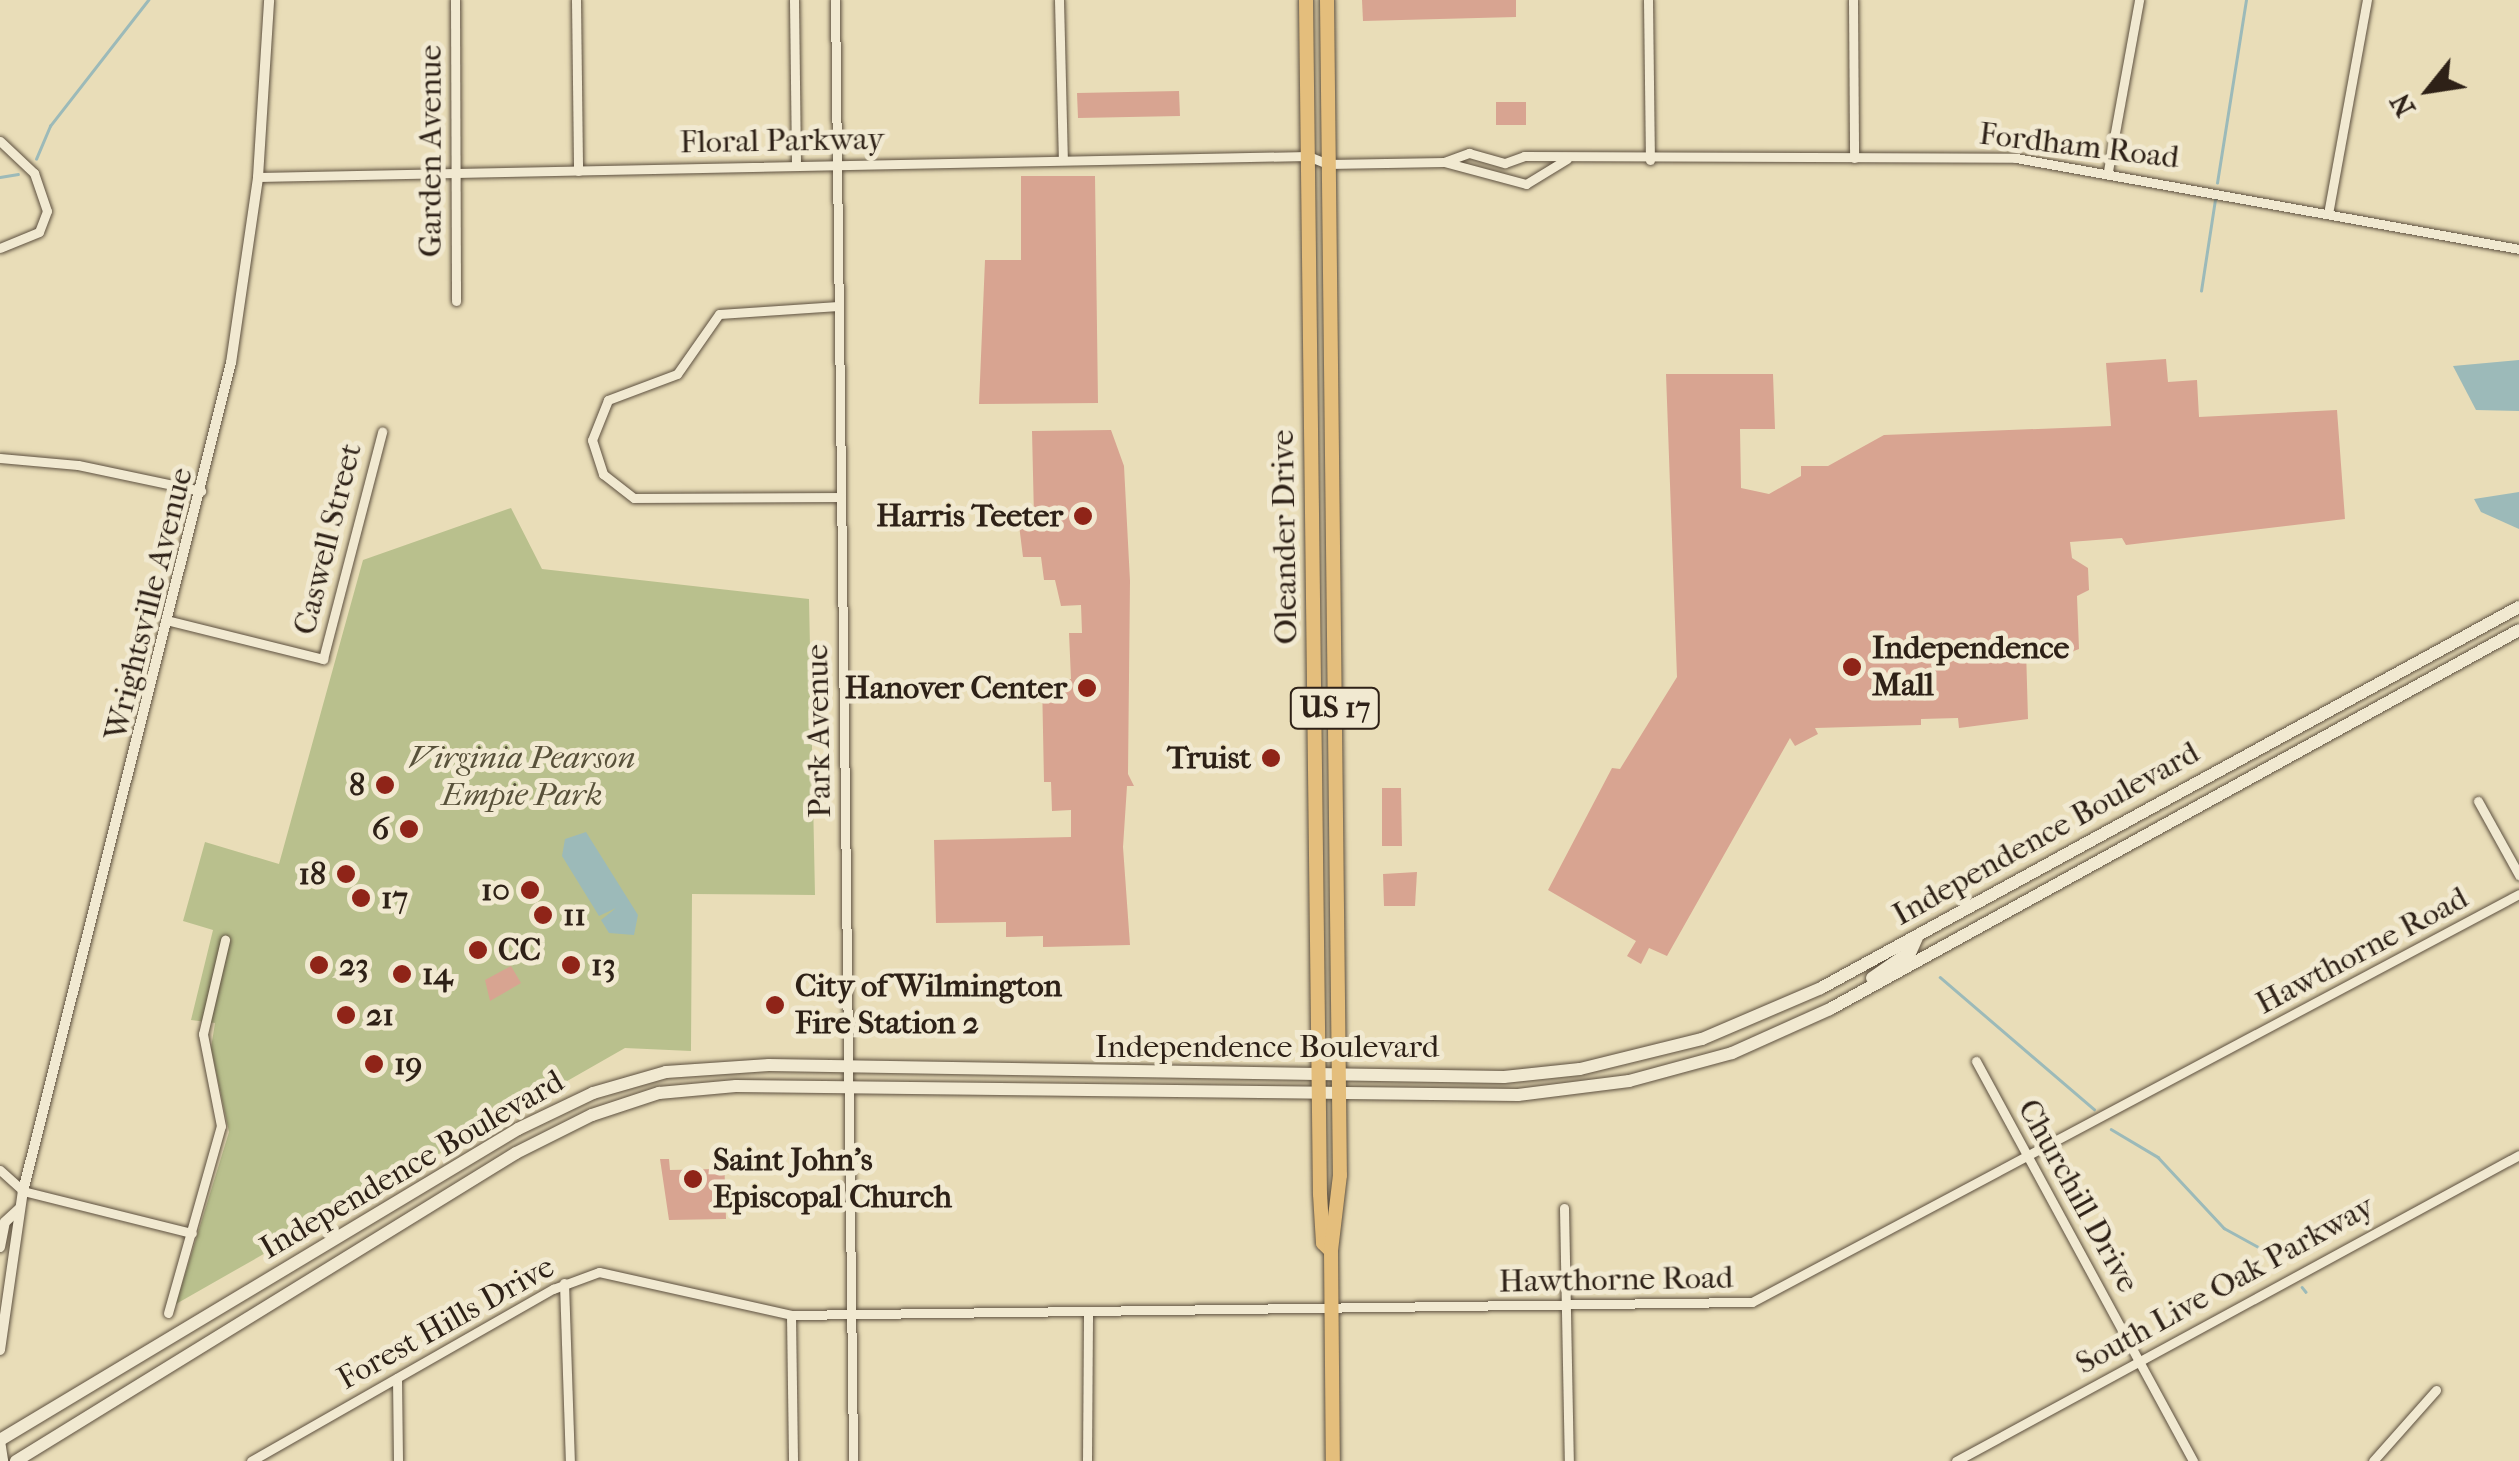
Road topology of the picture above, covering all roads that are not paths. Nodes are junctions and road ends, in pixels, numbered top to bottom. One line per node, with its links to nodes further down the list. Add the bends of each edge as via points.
1 (269, 0): 26 (street, Wrightsville Avenue)
2 (455, 0): 25 (street, Garden Avenue)
3 (576, 0): 23 (street)
4 (794, 0): 21 (street)
5 (835, 0): 22 (street, Park Avenue)
6 (1060, 0): 17 (street)
7 (1306, 0): 14 (main road, Oleander Drive / US 17)
8 (1327, 0): 20 (main road, Oleander Drive / US 17)
9 (1648, 0): 18 (street)
10 (1854, 0): 15 (street)
11 (2139, 0): 24 (street)
12 (2367, 0): 27 (street)
13 (0, 140): 28 (street, via 34,173 46,211 39,232)
14 (1308, 156): 17 (street, Floral Parkway); 20 (street, Fordham Road); 47 (main road, Oleander Drive / US 17)
15 (1854, 158): 18 (street, Fordham Road); 24 (street, Fordham Road, via 1989,156)
16 (1568, 159): 18 (street, Fordham Road); 19 (street, Fordham Road, via 1505,163 1469,153); 19 (street, Fordham Road, via 1526,184)
17 (1063, 160): 22 (street, Floral Parkway)
18 (1650, 160)
19 (1444, 162): 20 (street, Fordham Road)
20 (1328, 164): 48 (main road, Oleander Drive / US 17)
21 (796, 165): 22 (street, Floral Parkway); 23 (street, Floral Parkway)
22 (836, 165): 31 (street, Park Avenue)
23 (578, 171): 25 (street, Floral Parkway)
24 (2108, 171): 27 (street, Fordham Road)
25 (457, 174): 26 (street, Floral Parkway); 30 (street, Garden Avenue)
26 (258, 177): 34 (street, Wrightsville Avenue, via 236,335)
27 (2328, 214): 29 (street, Fordham Road)
28 (0, 248)
29 (2519, 248)
30 (456, 301)
31 (838, 306): 35 (street, Park Avenue); 35 (street, via 719,314 677,374 608,400 592,440 603,474 634,498)
32 (382, 432): 37 (street, Caswell Street, via 323,659)
33 (0, 458): 34 (street, via 78,465)
34 (201, 491): 37 (street, Wrightsville Avenue)
35 (841, 497): 46 (street, Park Avenue)
36 (2519, 607): 42 (main road, Independence Boulevard)
37 (170, 622): 55 (street, Wrightsville Avenue)
38 (2519, 630): 44 (main road, Independence Boulevard)
39 (2478, 801): 40 (street)
40 (2519, 875)
41 (2519, 894): 53 (street, Hawthorne Road)
42 (1918, 935): 44 (main road, via 1912,951); 48 (main road, Independence Boulevard, via 1766,1015 1652,1053 1520,1076)
43 (225, 940): 58 (street, via 203,1034 221,1126)
44 (1830, 1009): 51 (main road, Independence Boulevard, via 1718,1057 1586,1089)
45 (1976, 1061): 53 (street, Churchill Drive)
46 (848, 1067): 47 (main road, Independence Boulevard); 49 (street, Park Avenue); 72 (main road, Independence Boulevard, via 666,1072 570,1102)
47 (1319, 1074): 48 (main road, Independence Boulevard); 50 (main road, Oleander Drive / US 17)
48 (1339, 1075): 51 (main road, Oleander Drive / US 17)
49 (849, 1089): 50 (main road, Independence Boulevard); 67 (street, Park Avenue); 74 (main road, Independence Boulevard, via 681,1090 572,1124)
50 (1318, 1095): 51 (main road, Independence Boulevard); 60 (main road, Oleander Drive / US 17, via 1323,1243)
51 (1338, 1095): 60 (main road, Oleander Drive / US 17, via 1338,1236)
52 (2519, 1155): 69 (street, South Live Oak Parkway)
53 (2030, 1160): 62 (street, Hawthorne Road, via 1766,1298); 69 (street, Churchill Drive)
54 (0, 1170): 55 (street)
55 (23, 1191): 57 (street, Wrightsville Avenue); 58 (street)
56 (1564, 1208): 62 (street)
57 (19, 1209): 59 (street, Wrightsville Avenue, via 6,1222); 68 (street, Wrightsville Avenue, via 24,1227)
58 (192, 1233): 65 (street)
59 (0, 1248)
60 (1331, 1251): 63 (main road, Oleander Drive / US 17)
61 (564, 1283): 66 (street, Forest Hills Drive, via 617,1272); 70 (street, Forest Hills Drive); 77 (street)
62 (1565, 1306): 63 (street, Hawthorne Road); 82 (street)
63 (1331, 1309): 64 (street, Hawthorne Road); 81 (main road, Oleander Drive / US 17)
64 (1088, 1311): 67 (street, Hawthorne Road); 80 (street)
65 (168, 1313)
66 (791, 1316): 67 (street, Forest Hills Drive); 78 (street)
67 (851, 1316): 79 (street, Park Avenue)
68 (0, 1350)
69 (2139, 1360): 83 (street, South Live Oak Parkway); 84 (street, Churchill Drive)
70 (397, 1378): 75 (street, Forest Hills Drive); 76 (street)
71 (2436, 1390): 85 (street)
72 (0, 1440): 73 (street)
73 (4, 1461)
74 (16, 1461)
75 (251, 1461)
76 (398, 1461)
77 (570, 1461)
78 (794, 1461)
79 (854, 1461)
80 (1087, 1461)
81 (1333, 1461)
82 (1568, 1461)
83 (1956, 1461)
84 (2193, 1461)
85 (2372, 1461)

